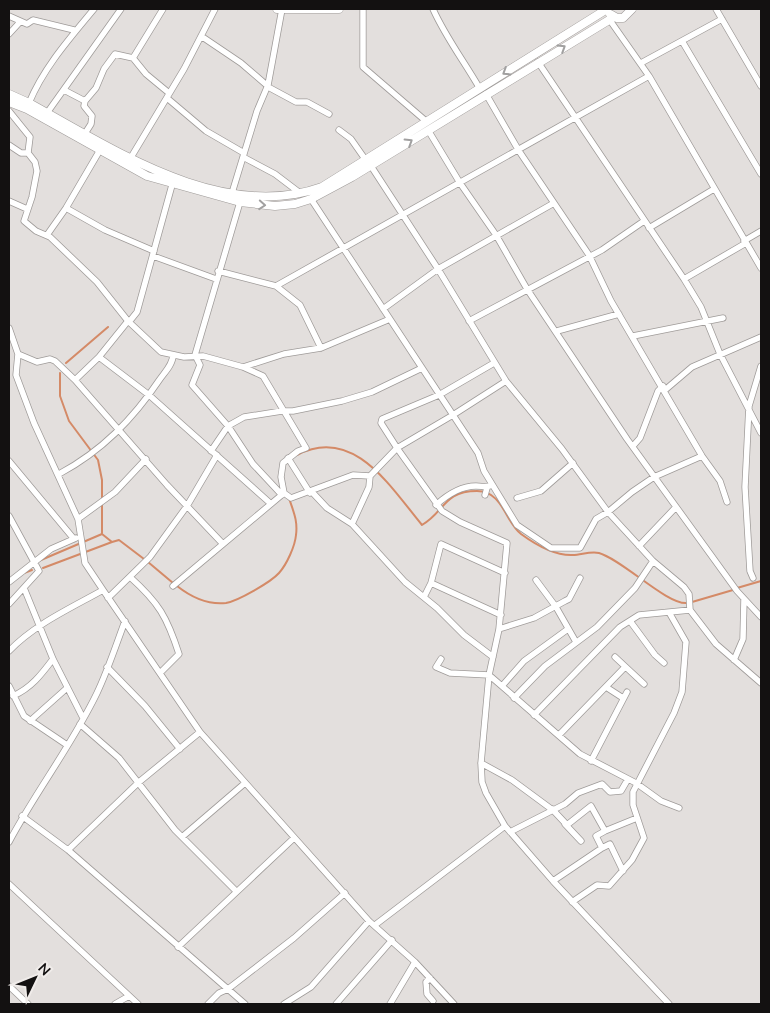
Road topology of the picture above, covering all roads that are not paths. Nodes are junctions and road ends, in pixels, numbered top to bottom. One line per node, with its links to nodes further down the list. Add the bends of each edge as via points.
1 (94, 9): 17 (street)
2 (121, 9): 27 (street)
3 (163, 9): 21 (street)
4 (215, 9): 19 (street)
5 (277, 9): 6 (main road)
6 (282, 9): 7 (main road); 25 (street)
7 (339, 9)
8 (363, 9): 38 (street, via 362,67)
9 (433, 9): 28 (street, via 451,46)
10 (607, 9): 14 (main road); 28 (main road, one-way to 28)
11 (632, 9): 14 (main road, via 626,17)
12 (716, 9): 15 (street)
13 (9, 16): 16 (street)
14 (611, 18): 22 (main road, one-way to 14); 23 (street)
15 (722, 20): 20 (street); 26 (street)
16 (20, 22): 17 (street, via 27,24 33,20); 18 (street)
17 (74, 30): 33 (street, via 37,84)
18 (9, 34)
19 (201, 36): 25 (street); 30 (street)
20 (682, 41): 23 (street); 49 (street)
21 (134, 58): 30 (street); 31 (street, via 115,54)
22 (538, 62): 28 (main road); 37 (street)
23 (641, 63): 24 (street)
24 (649, 76): 37 (street); 52 (street)
25 (268, 84): 36 (street, via 296,102 307,102); 45 (street)
26 (761, 86)
27 (64, 90): 31 (street); 35 (street)
28 (483, 92): 38 (main road); 43 (street)
29 (9, 94): 33 (main road)
30 (168, 96): 45 (street, via 206,131); 46 (street)
31 (85, 101): 40 (street, via 84,106 92,116)
32 (9, 102): 42 (main road)
33 (29, 103): 35 (main road)
34 (9, 111): 44 (street, via 30,137)
35 (47, 113): 40 (main road)
36 (329, 114)
37 (576, 118): 43 (street); 62 (street)
38 (428, 126): 47 (main road); 48 (main road, one-way to 38); 50 (street)
39 (339, 130): 47 (street, via 351,139)
40 (84, 135): 46 (main road)
41 (9, 145): 44 (street)
42 (100, 150): 51 (main road, via 147,176); 59 (street)
43 (519, 151): 50 (street); 58 (street)
44 (28, 153): 60 (street, via 37,170)
45 (243, 155): 53 (street); 54 (street)
46 (130, 159): 53 (main road, via 168,176)
47 (366, 159): 54 (main road, via 322,187)
48 (371, 166): 55 (main road); 61 (street)
49 (761, 174)
50 (460, 183): 61 (street); 66 (street)
51 (172, 185): 57 (main road); 69 (street)
52 (714, 189): 63 (street); 67 (street)
53 (232, 193): 54 (main road, via 271,198)
54 (301, 194)
55 (311, 199): 57 (main road, one-way to 55, via 275,206); 68 (street)
56 (9, 201): 60 (street)
57 (240, 202): 73 (street)
58 (554, 203): 66 (street); 70 (street)
59 (66, 208): 65 (street); 69 (street)
60 (28, 209): 65 (street, via 24,221)
61 (404, 216): 68 (street); 72 (street)
62 (644, 221): 63 (street); 70 (street, via 602,250)
63 (649, 228): 75 (street)
64 (761, 231): 67 (street)
65 (47, 235): 83 (street, via 97,282)
66 (496, 235): 72 (street); 77 (street)
67 (745, 242): 71 (street); 75 (street)
68 (345, 250): 76 (street); 78 (street)
69 (154, 253): 74 (street); 83 (street, via 137,312)
70 (589, 255): 77 (street); 79 (street)
71 (761, 268)
72 (438, 269): 78 (street); 82 (street)
73 (218, 271): 74 (street); 76 (street)
74 (216, 279): 94 (street)
75 (684, 279): 84 (street)
76 (276, 286): 90 (street, via 300,306)
77 (527, 289): 82 (street); 86 (street)
78 (383, 309): 81 (street)
79 (619, 314): 86 (street); 87 (street)
80 (723, 318): 84 (street)
81 (390, 319): 90 (street); 99 (street)
82 (469, 321): 96 (street)
83 (129, 322): 93 (street, via 158,350); 95 (street)
84 (707, 322): 87 (street); 92 (street)
85 (9, 328): 91 (street)
86 (556, 331): 113 (street)
87 (633, 336): 104 (street)
88 (761, 337): 89 (street); 92 (street)
89 (761, 342)
90 (321, 348): 98 (street, via 284,354)
91 (18, 354): 100 (street); 102 (street, via 37,362 55,360)
92 (720, 354): 104 (street, via 692,367); 107 (street)
93 (173, 355): 94 (street); 105 (street, via 172,362)
94 (195, 355): 98 (street); 110 (street, via 200,365 192,385)
95 (99, 357): 102 (street); 105 (street)
96 (494, 363): 103 (street); 106 (street)
97 (761, 366): 107 (street)
98 (243, 367): 108 (street, via 263,376)
99 (422, 368): 106 (street); 108 (street, via 372,392 342,401)
100 (16, 375): 101 (street); 122 (street, via 34,423)
101 (9, 378)
102 (74, 380): 111 (street)
103 (506, 381): 109 (street); 121 (street)
104 (664, 388): 113 (street, via 658,391 640,438); 117 (street)
105 (149, 395): 111 (street); 115 (street)
106 (439, 395): 109 (street); 114 (street, via 382,419 381,423)
107 (749, 406): 112 (street); 147 (street, via 746,487)
108 (282, 411): 110 (street, via 244,418); 119 (street, via 306,448)
109 (453, 415): 114 (street); 125 (street, via 478,453)
110 (228, 426): 115 (street); 127 (street, via 253,464)
111 (118, 431): 118 (street); 122 (street, via 92,455)
112 (761, 432)
113 (633, 446): 124 (street)
114 (397, 448): 123 (street); 132 (street)
115 (211, 451): 116 (street)
116 (217, 455): 131 (street); 133 (street)
117 (702, 456): 124 (street); 130 (street, via 720,481)
118 (146, 459): 133 (street); 137 (street, via 115,492)
119 (290, 460): 126 (street); 127 (street, via 283,463 281,471)
120 (9, 461): 139 (street)
121 (573, 463): 129 (street, via 541,491); 135 (street)
122 (59, 474): 137 (street)
123 (371, 475): 126 (street, via 353,475); 138 (street, via 369,488)
124 (654, 478): 134 (street); 135 (street)
125 (490, 487): 128 (street); 132 (street, via 459,490); 135 (street, via 506,503 517,525 551,548 580,548 596,519)
126 (311, 492): 127 (street, via 291,498); 138 (street)
127 (283, 494): 131 (street)
128 (485, 495)
129 (517, 498)
130 (726, 502)
131 (270, 504): 140 (street)
132 (436, 504): 144 (street, via 460,522 507,542)
133 (187, 506): 140 (street); 145 (street, via 150,557)
134 (676, 506): 141 (street); 156 (street)
135 (608, 512): 141 (street)
136 (9, 516): 142 (street)
137 (78, 519): 139 (street)
138 (352, 524): 154 (street, via 397,575)
139 (77, 538): 142 (street); 153 (street, via 86,563)
140 (223, 544): 151 (street)
141 (639, 546): 143 (street)
142 (33, 561): 149 (street); 152 (street, via 39,571)
143 (653, 561): 159 (street, via 684,587 690,598); 168 (street, via 597,627)
144 (505, 572): 150 (street, via 441,544); 161 (street)
145 (130, 576): 155 (street); 178 (street, via 164,614 179,654)
146 (580, 578): 158 (street, via 569,599)
147 (753, 578)
148 (536, 580): 158 (street)
149 (9, 582)
150 (432, 583): 154 (street); 161 (street)
151 (175, 584)
152 (24, 588): 157 (street); 165 (street)
153 (103, 590): 155 (street); 165 (street)
154 (424, 597): 170 (street)
155 (108, 598): 163 (street)
156 (744, 599): 162 (street); 174 (street, via 743,639)
157 (9, 604)
158 (556, 607): 166 (street); 167 (street)
159 (690, 608): 160 (street); 174 (street, via 716,644)
160 (670, 614): 164 (street, via 638,616); 202 (street, via 686,642 682,692)
161 (501, 615): 166 (street)
162 (761, 617)
163 (125, 621): 177 (street); 178 (street)
164 (630, 621): 175 (street); 190 (street, via 620,627)
165 (41, 626): 169 (street, via 19,640); 172 (street)
166 (499, 629): 170 (street)
167 (568, 630): 168 (street); 183 (street, via 524,661)
168 (576, 642): 188 (street, via 545,666)
169 (9, 651)
170 (493, 657): 179 (street)
171 (615, 657): 176 (street)
172 (53, 659): 185 (street); 187 (street, via 26,690)
173 (441, 659): 179 (street, via 436,667 450,673)
174 (734, 660): 180 (street)
175 (664, 663)
176 (625, 667): 181 (street); 184 (street)
177 (107, 668): 192 (street); 196 (street, via 145,706)
178 (160, 673): 193 (street)
179 (489, 675): 183 (street); 198 (street)
180 (760, 678)
181 (644, 684)
182 (9, 686): 187 (street)
183 (502, 686): 188 (street)
184 (606, 687): 189 (street); 194 (street)
185 (67, 688): 191 (street); 192 (street)
186 (627, 692): 189 (street)
187 (13, 696): 191 (street)
188 (514, 698): 190 (street)
189 (623, 698): 197 (street)
190 (534, 715): 194 (street)
191 (30, 721): 195 (street)
192 (82, 721): 195 (street); 200 (street)
193 (200, 732): 196 (street); 201 (street)
194 (559, 735): 197 (street)
195 (67, 745): 205 (street)
196 (180, 749): 200 (street)
197 (591, 761): 199 (street)
198 (481, 763): 204 (street, via 512,780); 207 (street, via 486,793)
199 (628, 779): 202 (street); 204 (street, via 621,791 610,792 599,784)
200 (139, 782): 210 (street, via 143,792); 215 (street)
201 (245, 783): 210 (street); 211 (street)
202 (636, 783): 203 (street, via 661,801); 206 (street, via 633,792)
203 (679, 808)
204 (552, 809): 208 (street, via 567,825 591,806); 209 (street); 213 (street)
205 (22, 816): 212 (street); 215 (street)
206 (636, 818): 208 (street); 216 (street, via 644,838)
207 (504, 826): 209 (street); 222 (street)
208 (605, 831): 214 (street, via 596,836)
209 (510, 832): 217 (street)
210 (182, 837): 219 (street)
211 (294, 838): 219 (street); 220 (street)
212 (9, 841)
213 (581, 841)
214 (602, 848): 216 (street, via 610,844); 217 (street)
215 (68, 850): 224 (street)
216 (623, 871): 221 (street, via 609,886 597,885)
217 (553, 881): 221 (street)
218 (9, 884): 229 (street)
219 (236, 892): 224 (street)
220 (345, 893): 222 (street); 228 (street)
221 (572, 902): 240 (street)
222 (372, 923): 223 (street); 237 (street, via 311,987)
223 (392, 940): 225 (street); 238 (street)
224 (178, 947): 228 (street)
225 (415, 962): 226 (street); 231 (street)
226 (430, 978): 230 (street, via 426,982 426,994); 239 (street)
227 (9, 986): 232 (street)
228 (228, 989): 235 (street); 236 (street)
229 (129, 996): 233 (street); 234 (street)
230 (433, 1001)
231 (393, 1003)
232 (28, 1004)
233 (115, 1004)
234 (138, 1004)
235 (208, 1004)
236 (245, 1004)
237 (284, 1004)
238 (336, 1004)
239 (454, 1004)
240 (669, 1004)

